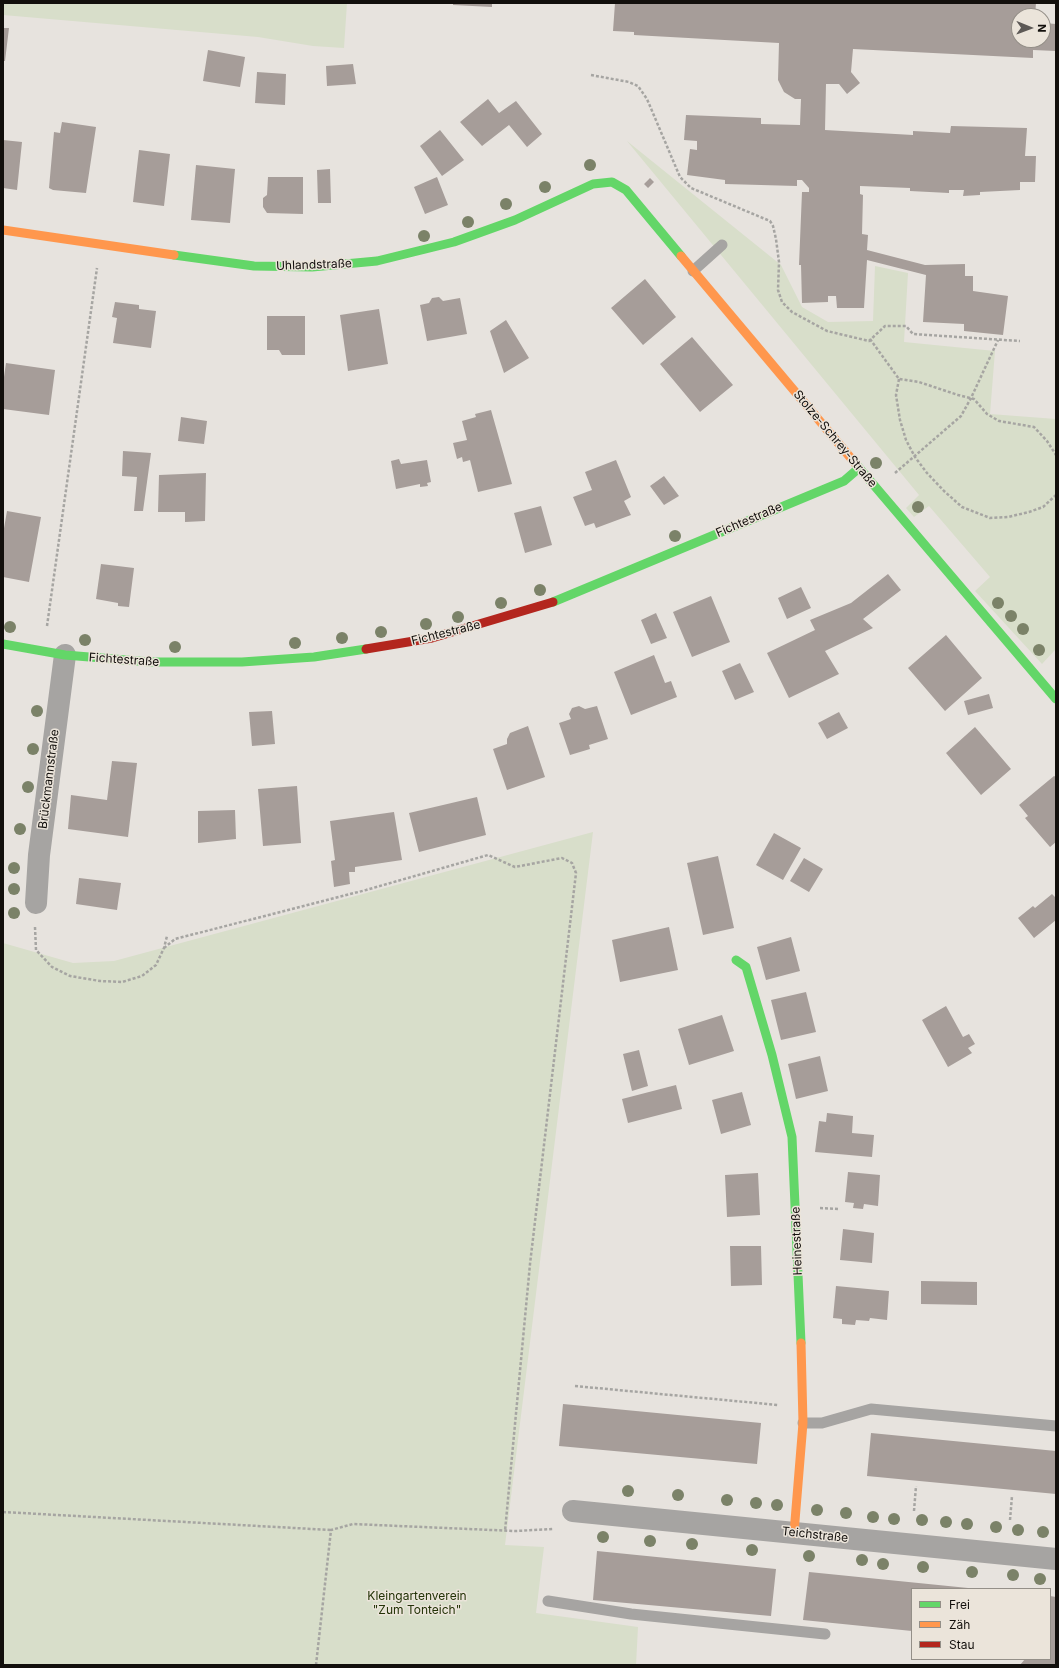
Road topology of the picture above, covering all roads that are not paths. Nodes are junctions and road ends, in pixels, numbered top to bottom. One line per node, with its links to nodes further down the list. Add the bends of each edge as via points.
1 (612, 182): 2 (street, Uhlandstraße, via 593,184 515,220 454,242 364,262 312,267 254,266); 4 (street, Stolze-Schrey-Straße, via 626,190)
2 (3, 230)
3 (722, 245): 4 (lane)
4 (693, 270): 5 (street, Stolze-Schrey-Straße)
5 (859, 468): 7 (street, Fichtestraße, via 844,481 553,602 432,638 314,657 242,662 150,662); 8 (street, Stolze-Schrey-Straße)
6 (3, 644): 7 (street, Fichtestraße)
7 (65, 655): 9 (street, Brückmannstraße, via 38,854)
8 (1053, 689)
9 (36, 903)
10 (736, 960): 11 (street, Heinestraße, via 746,967 772,1055 792,1137)
11 (803, 1423): 12 (lane, via 822,1423 871,1409); 14 (street, Heinestraße)
12 (1056, 1426)
13 (573, 1511): 14 (street, Teichstraße)
14 (794, 1533): 15 (street, Teichstraße)
15 (1056, 1559)
16 (548, 1601): 17 (lane, via 631,1614)
17 (825, 1634)

